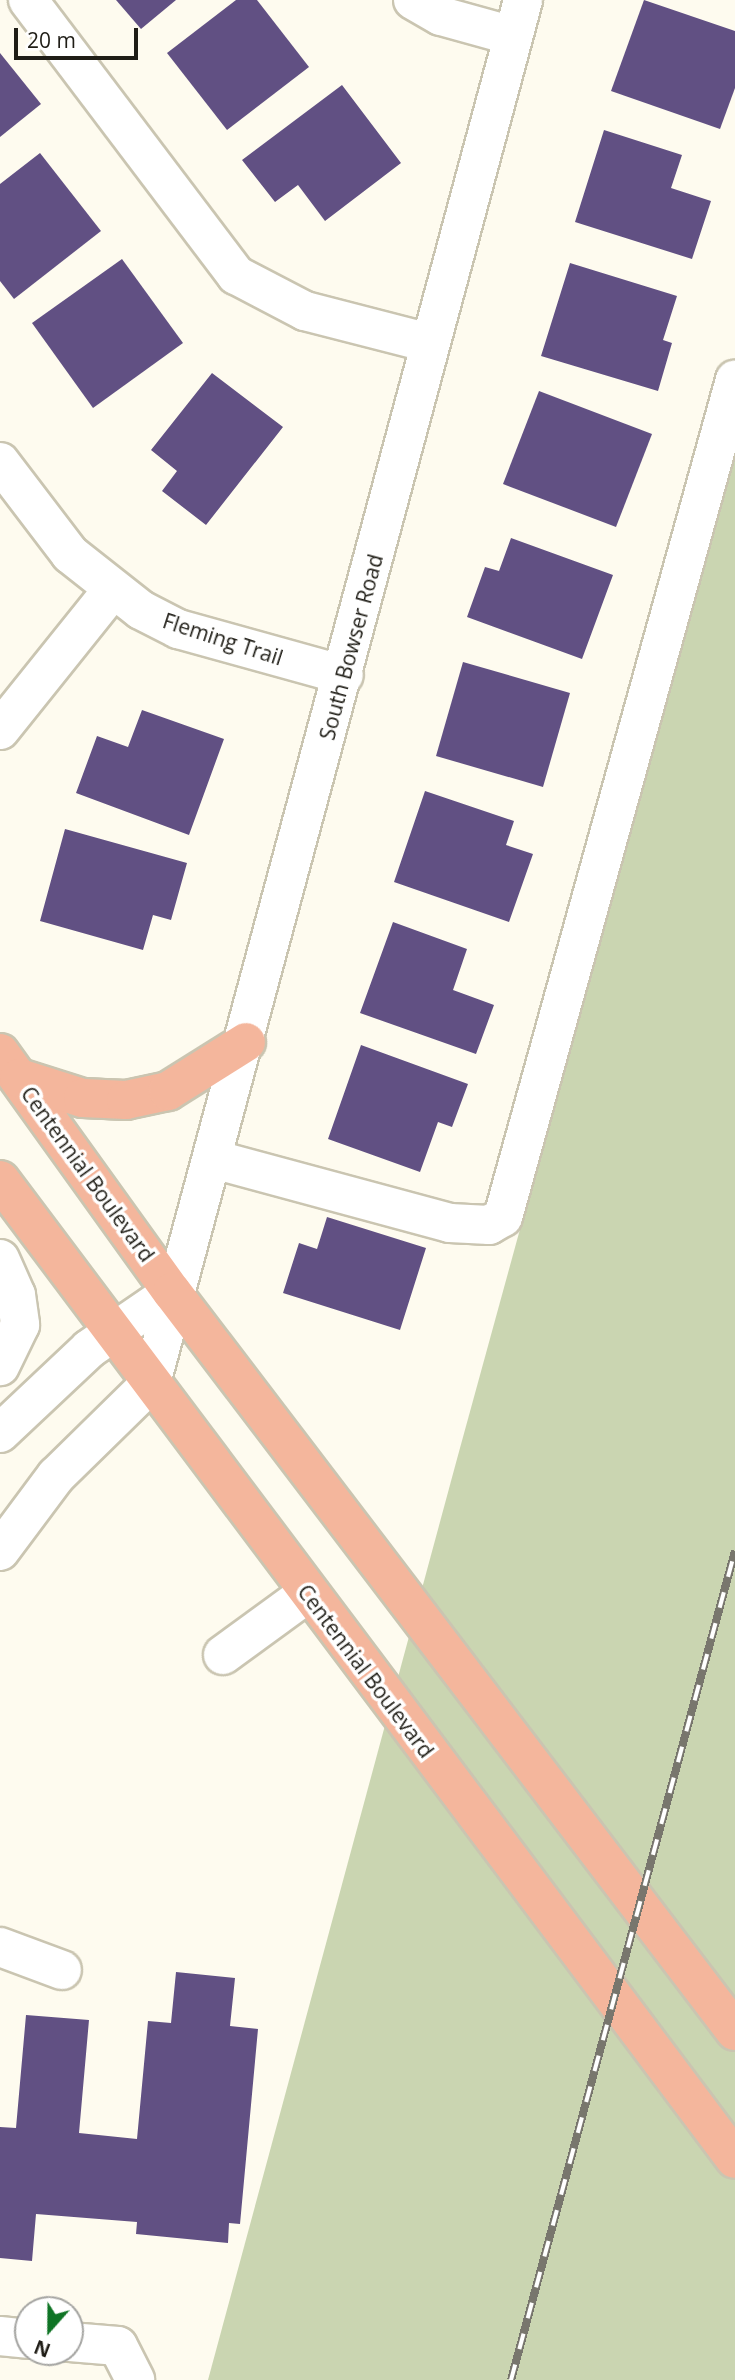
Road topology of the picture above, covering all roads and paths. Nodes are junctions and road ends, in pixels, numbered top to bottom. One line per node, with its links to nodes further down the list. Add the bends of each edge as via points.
1 (28, 0): 5 (street, via 236,275 305,312)
2 (413, 0): 4 (street, via 440,16)
3 (523, 0): 4 (street, South Bowser Road)
4 (513, 36): 5 (street, South Bowser Road)
5 (430, 343): 9 (street, South Bowser Road)
6 (735, 380): 13 (street, via 503,1217 489,1225 450,1223)
7 (0, 462): 8 (street, Fleming Trail, via 70,554)
8 (112, 590): 9 (street, Fleming Trail, via 178,629); 10 (street)
9 (344, 675): 11 (street, South Bowser Road)
10 (0, 730)
11 (246, 1042): 12 (main road, via 168,1091 126,1100 83,1098); 13 (street, South Bowser Road)
12 (10, 1065): 16 (main road, Centennial Boulevard)
13 (213, 1159): 16 (street, South Bowser Road)
14 (0, 1180): 17 (main road, Centennial Boulevard)
15 (0, 1259): 18 (street, via 16,1295 20,1325)
16 (172, 1292): 17 (street); 19 (street, South Bowser Road); 26 (main road, Centennial Boulevard)
17 (111, 1333): 19 (main road, Centennial Boulevard); 20 (street)
18 (0, 1366)
19 (150, 1384): 21 (street, via 56,1476); 22 (main road, Centennial Boulevard)
20 (0, 1433)
21 (0, 1551)
22 (308, 1593): 23 (street); 27 (main road, Centennial Boulevard)
23 (223, 1655)
24 (0, 1947): 25 (street)
25 (62, 1970)
26 (735, 2031)
27 (735, 2160)
28 (84, 2343): 29 (street, via 118,2346)
29 (135, 2380)

